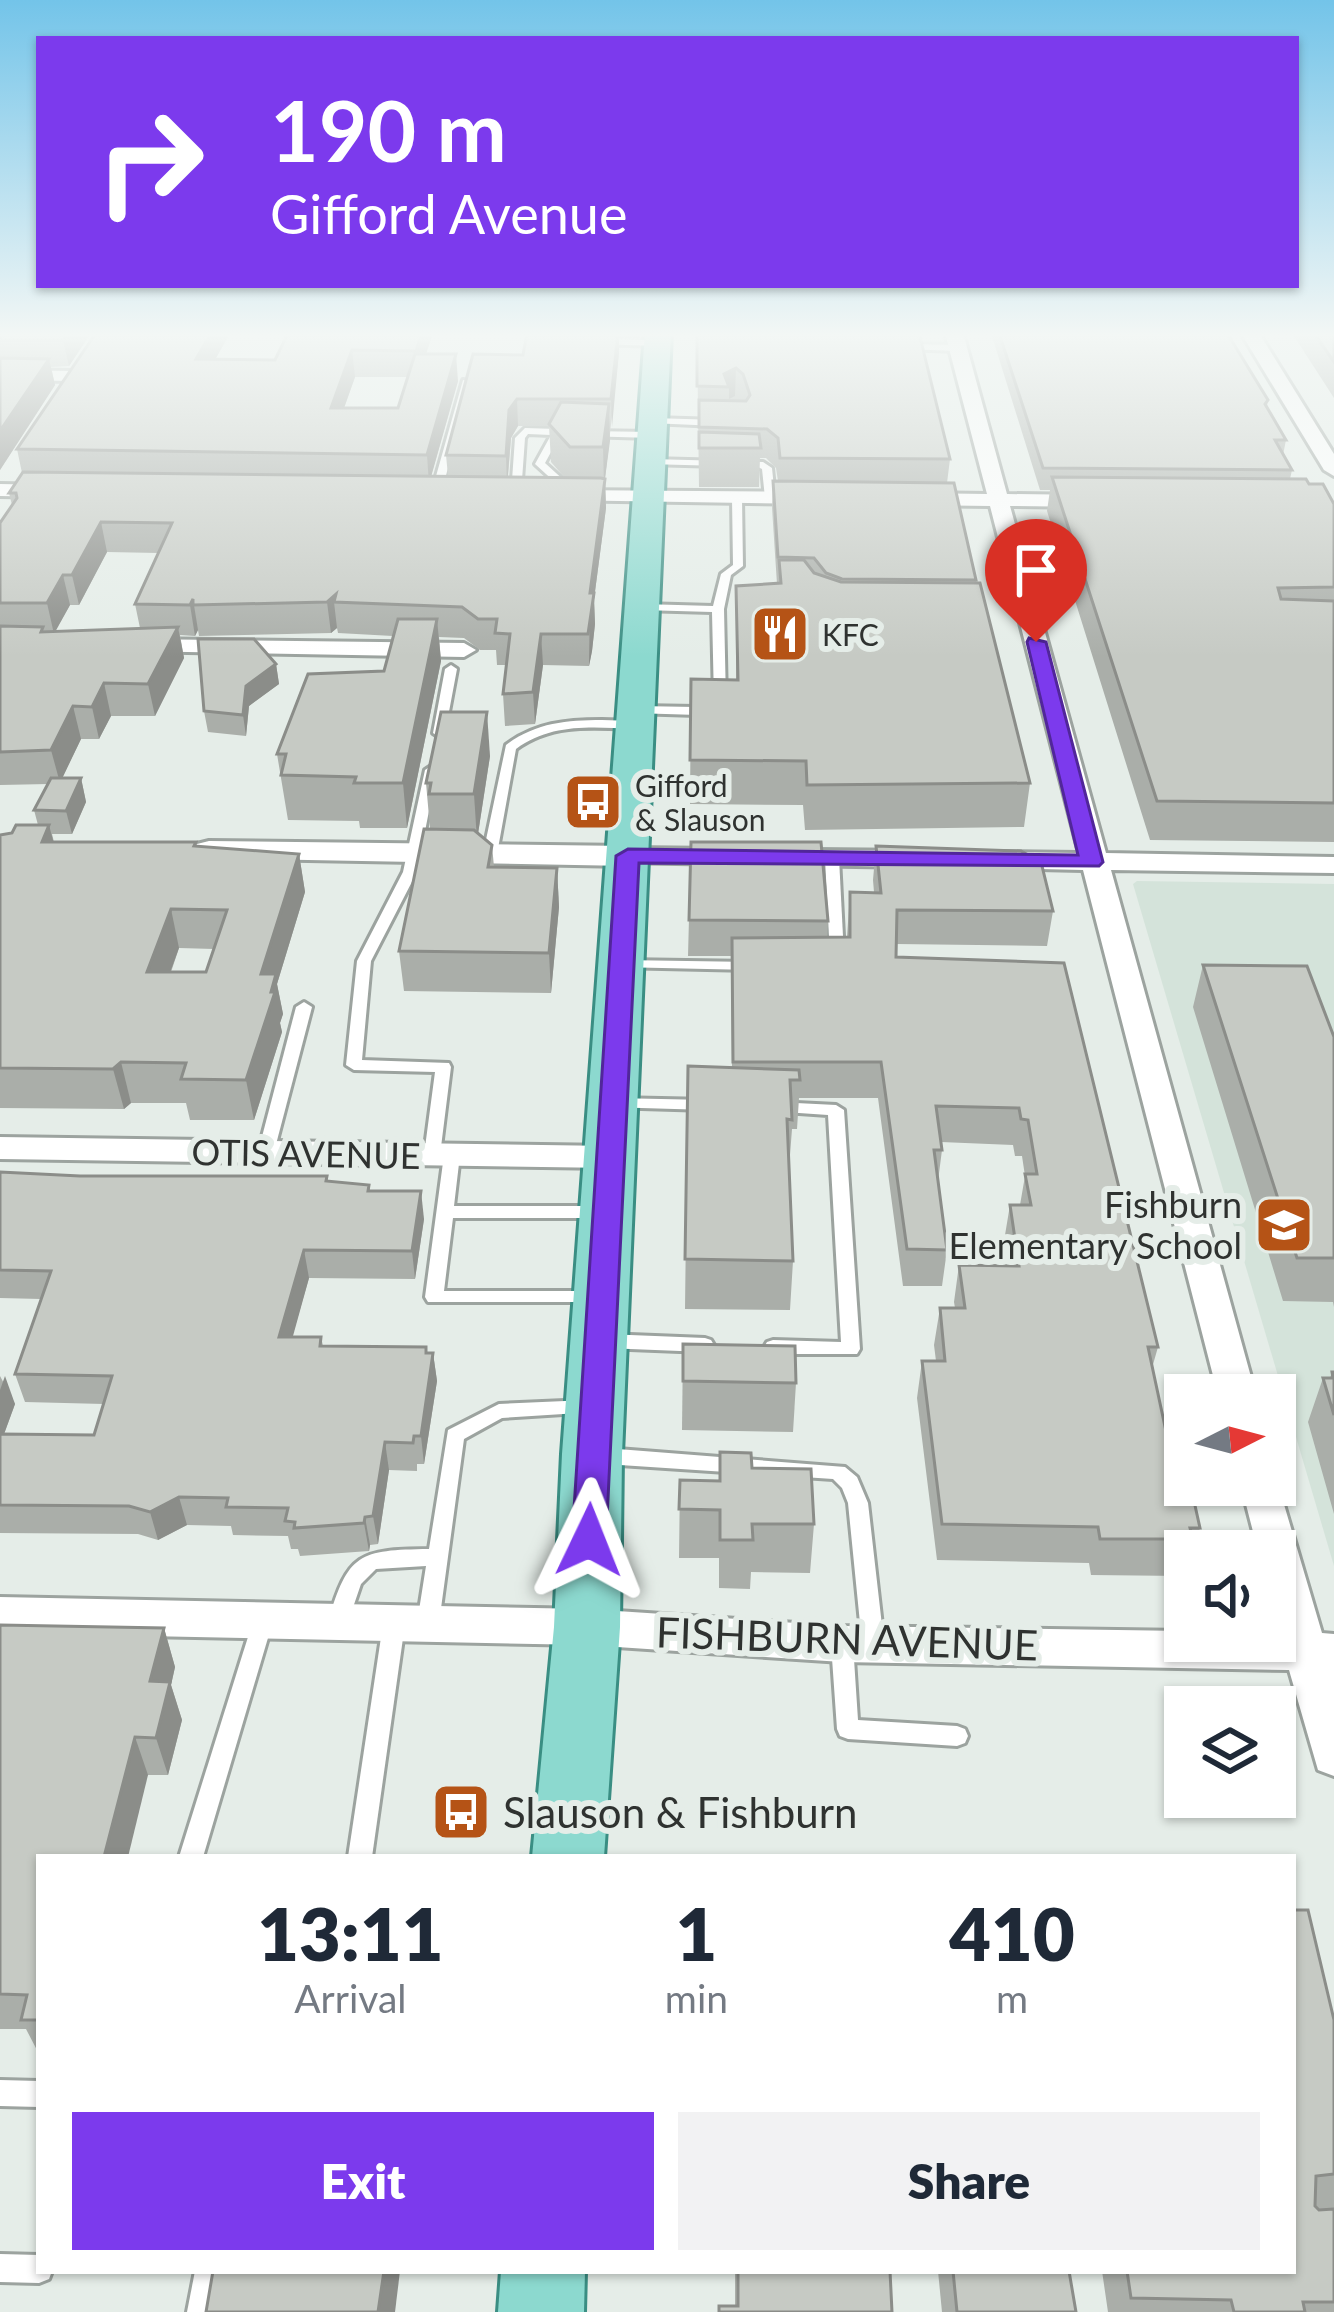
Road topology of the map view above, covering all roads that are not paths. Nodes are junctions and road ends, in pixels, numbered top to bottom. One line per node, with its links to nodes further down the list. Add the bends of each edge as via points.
1 (450, 441): 15 (lane)
2 (519, 441): 16 (lane)
3 (552, 441): 12 (lane, via 540,464)
4 (594, 441): 9 (lane)
5 (652, 441): 9 (main road)
6 (689, 441): 9 (lane)
7 (984, 441): 21 (street)
8 (1316, 441): 11 (street)
9 (651, 454): 12 (street); 17 (street); 18 (lane, via 760,464); 25 (main road)
10 (13, 469): 13 (street)
11 (1334, 470)
12 (553, 485): 16 (street)
13 (0, 489): 14 (street)
14 (87, 491)
15 (436, 494)
16 (506, 495)
17 (737, 497): 18 (street); 23 (lane, via 738,566)
18 (770, 498): 19 (street)
19 (839, 498)
20 (885, 499): 21 (street)
21 (1000, 500): 22 (street); 37 (street)
22 (1120, 501)
23 (722, 592): 24 (lane); 26 (lane)
24 (743, 592)
25 (642, 607): 26 (lane); 29 (main road)
26 (718, 609): 29 (lane, via 720,702)
27 (106, 646): 28 (street)
28 (457, 660): 30 (lane)
29 (636, 718): 34 (lane, via 559,725 510,748); 35 (main road)
30 (437, 738)
31 (433, 761): 33 (lane)
32 (181, 850): 33 (street)
33 (415, 853): 34 (street); 48 (lane, via 364,961 354,1066 443,1066)
34 (490, 854): 35 (street)
35 (628, 856): 36 (street); 39 (main road)
36 (832, 858): 37 (street); 41 (lane, via 838,967)
37 (1091, 862): 38 (street); 55 (street)
38 (1334, 865)
39 (621, 964): 40 (lane); 43 (main road)
40 (773, 966)
41 (816, 967)
42 (304, 1007): 47 (lane)
43 (613, 1103): 44 (lane); 49 (main road)
44 (730, 1106)
45 (752, 1106): 54 (lane, via 836,1110 851,1349)
46 (0, 1148): 47 (street, OTIS AVENUE)
47 (266, 1152): 48 (street, OTIS AVENUE)
48 (442, 1155): 49 (street, OTIS AVENUE); 50 (lane)
49 (611, 1157): 51 (main road)
50 (444, 1212): 51 (lane); 52 (lane, via 434,1297)
51 (606, 1212): 52 (main road)
52 (600, 1319): 53 (lane); 56 (main road)
53 (736, 1346)
54 (759, 1346)
55 (1231, 1374)
56 (593, 1431): 58 (lane, via 499,1412 455,1435); 63 (main road); 64 (lane, via 838,1472 859,1503)
57 (1268, 1506): 65 (street)
58 (438, 1557): 61 (lane, via 367,1562 350,1575); 62 (lane)
59 (0, 1616): 60 (street, FISHBURN AVENUE)
60 (263, 1620): 61 (street, FISHBURN AVENUE); 68 (lane)
61 (339, 1622): 62 (street, FISHBURN AVENUE)
62 (411, 1623): 63 (street, FISHBURN AVENUE); 69 (lane)
63 (587, 1627): 64 (street, FISHBURN AVENUE); 70 (main road)
64 (858, 1643): 65 (street, FISHBURN AVENUE); 66 (lane, via 848,1729)
65 (1320, 1652): 67 (street)
66 (957, 1736)
67 (1334, 1756)
68 (192, 1854)
69 (361, 1854)
70 (568, 1854)
71 (0, 2093): 72 (lane)
72 (36, 2094)
73 (0, 2267): 74 (lane)
74 (36, 2269)
75 (208, 2274): 77 (lane)
76 (543, 2274): 78 (main road)
77 (201, 2312)
78 (541, 2312)

